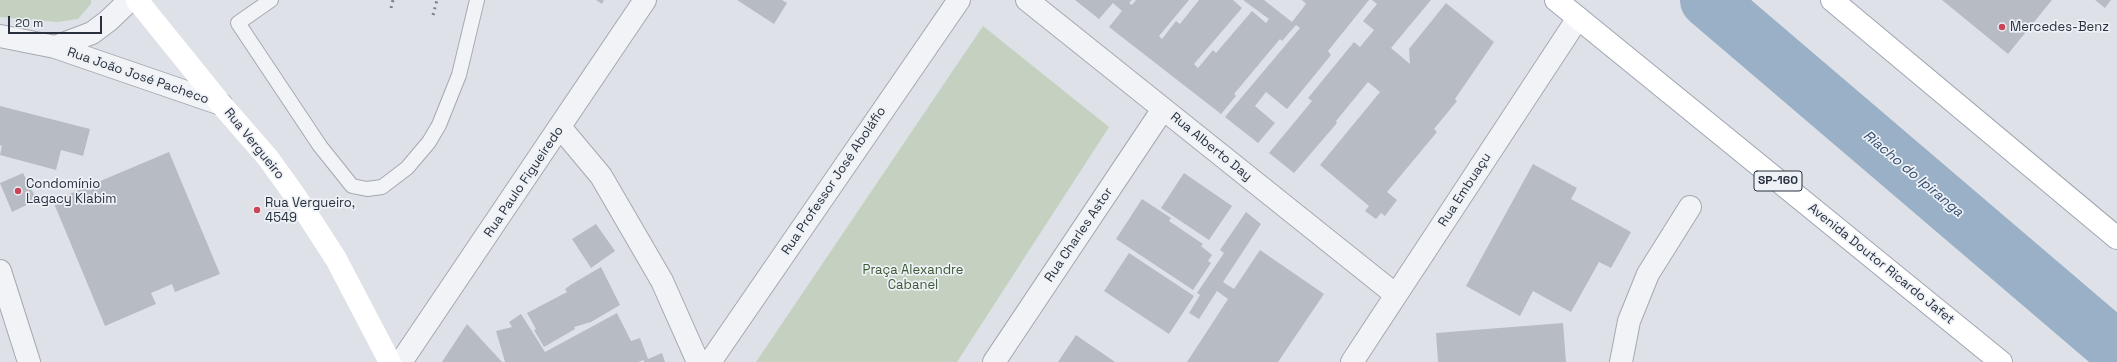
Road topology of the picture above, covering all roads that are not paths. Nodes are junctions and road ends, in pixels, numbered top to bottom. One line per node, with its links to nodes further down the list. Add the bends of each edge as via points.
1 (130, 0): 12 (street, Rua João José Pacheco, via 92,33)
2 (137, 0): 13 (main road, Rua Vergueiro)
3 (271, 0): 4 (lane, via 238,23 320,146 352,186 367,189 382,186 407,168 432,136 459,75)
4 (477, 0)
5 (645, 0): 15 (street, Rua Paulo Figueiredo)
6 (959, 0): 24 (street, Rua Professor José Aboláfio)
7 (1027, 0): 14 (street, Rua Alberto Day)
8 (1556, 0): 10 (main road, Avenida Doutor Ricardo Jafet / SP-160)
9 (1832, 0): 17 (main road)
10 (1578, 18): 19 (street, Rua Embuaçu); 28 (main road, Avenida Doutor Ricardo Jafet / SP-160)
11 (0, 36): 12 (street, Rua João José Pacheco)
12 (55, 47): 13 (street, Rua João José Pacheco)
13 (221, 104): 21 (main road, Rua Vergueiro, via 268,158 296,197 336,259)
14 (1163, 108): 19 (street, Rua Alberto Day); 25 (street, Rua Charles Astor)
15 (560, 127): 22 (street, Rua Paulo Figueiredo); 23 (street, via 601,176 662,281)
16 (1690, 207): 27 (street, via 1648,274 1629,321)
17 (2117, 238)
18 (0, 271): 20 (street)
19 (1396, 295): 26 (street, Rua Embuaçu)
20 (29, 362)
21 (390, 362)
22 (401, 362)
23 (698, 362)
24 (710, 362)
25 (994, 362)
26 (1352, 362)
27 (1621, 362)
28 (2001, 362)

